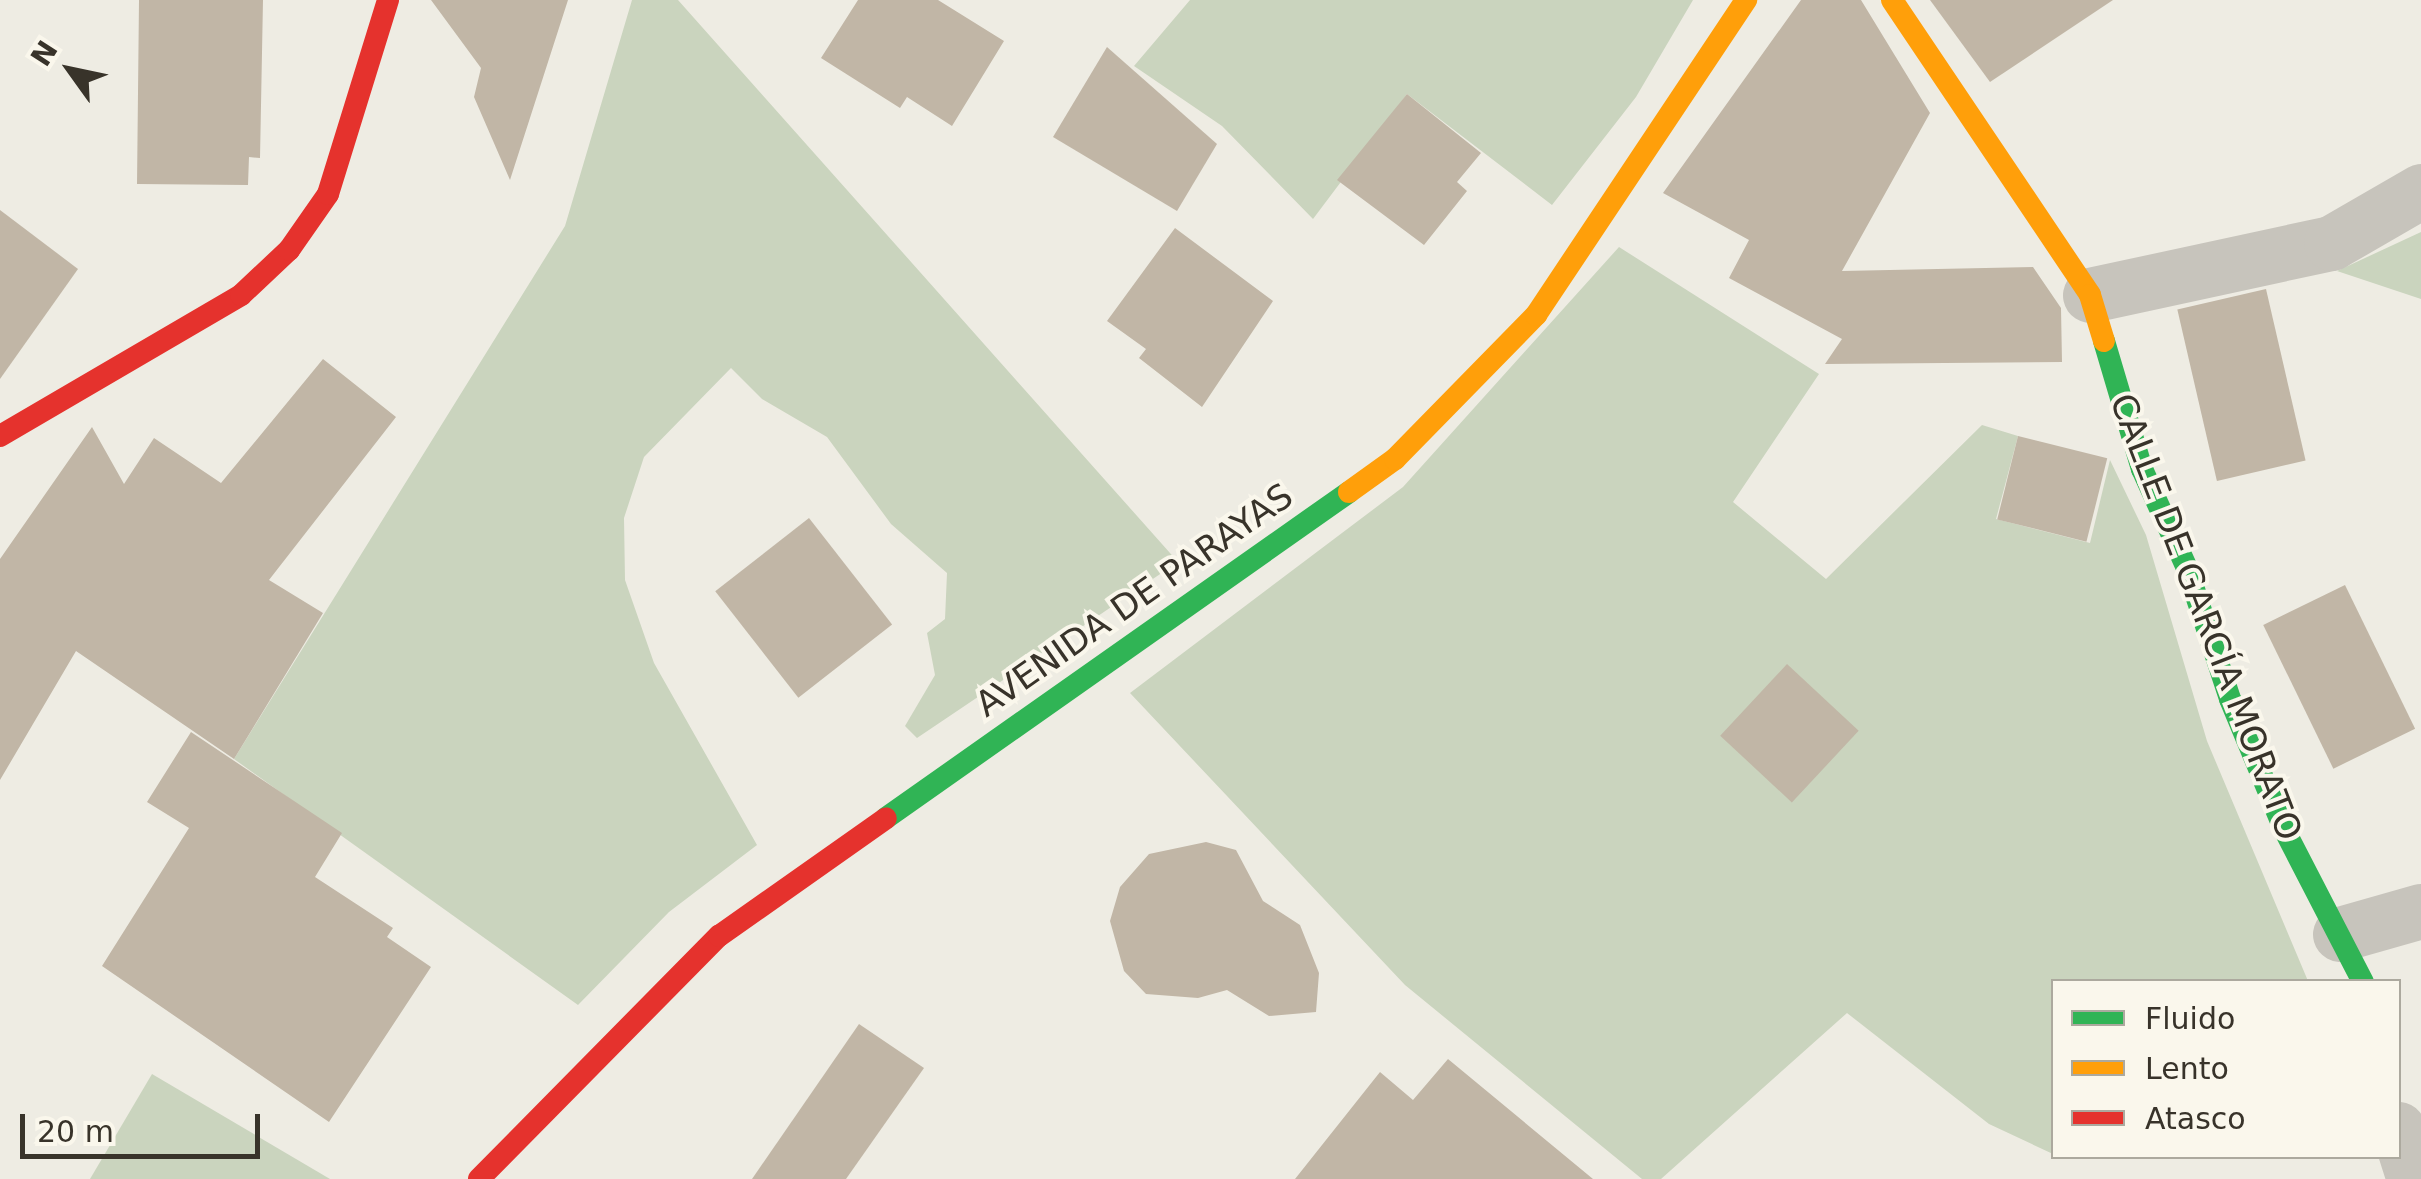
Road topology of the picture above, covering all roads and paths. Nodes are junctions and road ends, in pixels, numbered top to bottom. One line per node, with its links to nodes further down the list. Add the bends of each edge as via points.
1 (388, 0): 6 (street, via 357,120 328,194 289,250 240,295)
2 (1746, 0): 10 (street, AVENIDA DE PARAYAS, via 1536,315 1395,459 719,936)
3 (1892, 0): 5 (street, CALLE DE GARCÍA MORATO)
4 (2421, 191): 5 (street, via 2331,243)
5 (2090, 295): 8 (street, CALLE DE GARCÍA MORATO, via 2142,470 2187,568 2230,700 2285,831)
6 (0, 436)
7 (2421, 911): 8 (street)
8 (2352, 958)
9 (2401, 1138): 11 (street)
10 (479, 1179)
11 (2414, 1179)

